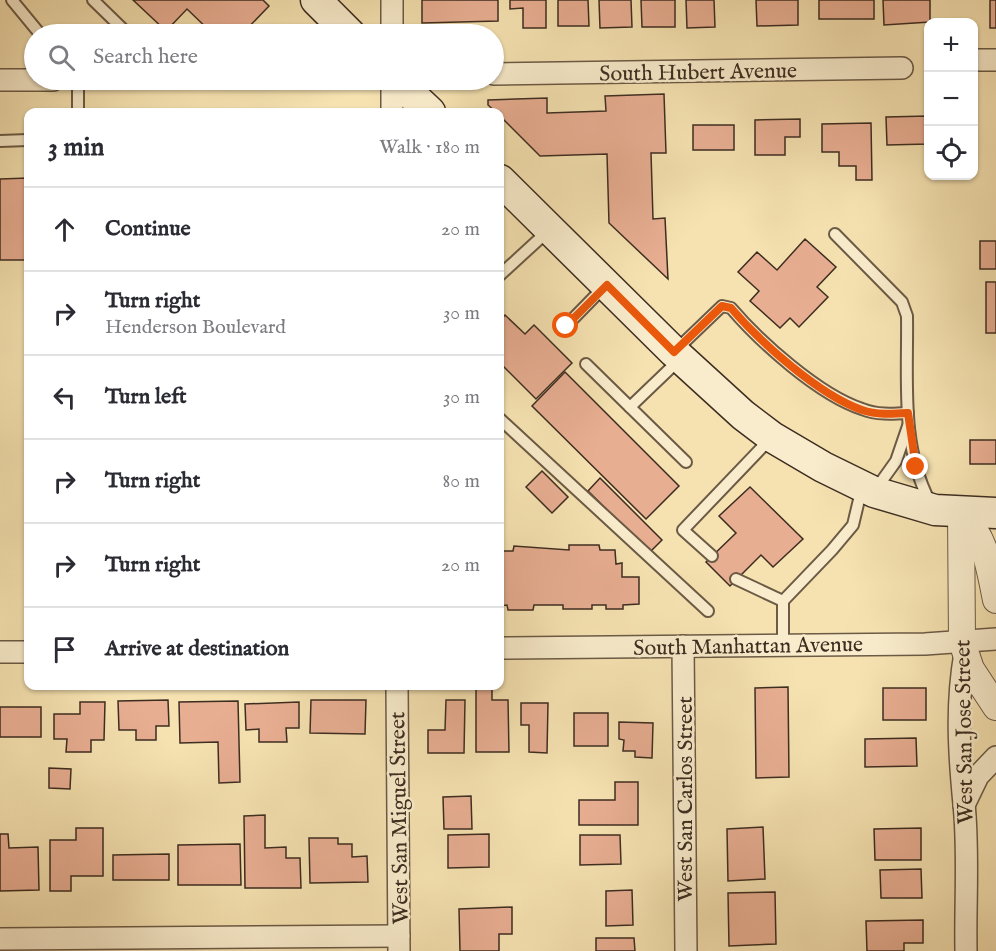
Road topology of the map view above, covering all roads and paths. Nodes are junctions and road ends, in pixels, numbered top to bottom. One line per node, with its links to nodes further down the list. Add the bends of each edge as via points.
1 (12, 0): 5 (lane)
2 (93, 0): 6 (lane)
3 (316, 0): 7 (main road)
4 (392, 0): 8 (street)
5 (32, 24)
6 (118, 24)
7 (340, 24)
8 (392, 24)
9 (978, 60): 10 (street)
10 (996, 60)
11 (902, 69): 12 (street, South Hubert Avenue)
12 (504, 74)
13 (0, 80): 14 (street)
14 (24, 80)
15 (78, 90): 18 (lane)
16 (393, 90): 19 (street)
17 (405, 90): 20 (main road)
18 (78, 108)
19 (392, 108)
20 (426, 108)
21 (24, 140): 22 (lane)
22 (0, 141)
23 (504, 184): 24 (main road)
24 (550, 229): 26 (lane); 27 (main road)
25 (835, 234): 32 (lane, via 902,302 908,316)
26 (504, 270)
27 (607, 285): 28 (lane); 29 (main road)
28 (566, 326)
29 (678, 355): 31 (lane); 32 (lane, via 722,306 731,308 779,357 840,399 862,410); 35 (main road, via 742,416)
30 (586, 364): 31 (lane)
31 (630, 407): 36 (lane)
32 (908, 413): 34 (lane)
33 (504, 423): 44 (lane)
34 (908, 426): 37 (lane, via 896,461); 38 (lane, via 916,467)
35 (772, 437): 37 (main road); 40 (lane, via 683,530)
36 (686, 462)
37 (868, 490): 38 (main road); 43 (lane, via 853,525)
38 (948, 512): 39 (main road); 42 (street, via 974,526 982,541); 49 (street, West San Jose Street)
39 (996, 513)
40 (712, 556)
41 (736, 579): 43 (lane)
42 (996, 600)
43 (783, 601): 46 (lane)
44 (708, 610)
45 (996, 639): 49 (street, South Manhattan Avenue)
46 (783, 644): 47 (street, South Manhattan Avenue); 49 (street, South Manhattan Avenue)
47 (683, 646): 48 (street, South Manhattan Avenue); 58 (street, West San Carlos Street)
48 (504, 648)
49 (963, 648): 53 (street, via 981,687); 55 (street, West San Jose Street, via 959,775)
50 (0, 652): 51 (street)
51 (24, 652)
52 (397, 690): 57 (street, West San Miguel Street)
53 (996, 707)
54 (996, 757): 55 (street, via 978,776)
55 (964, 805): 59 (street, West San Jose Street)
56 (0, 939): 57 (street)
57 (399, 943)
58 (686, 951)
59 (966, 951)

